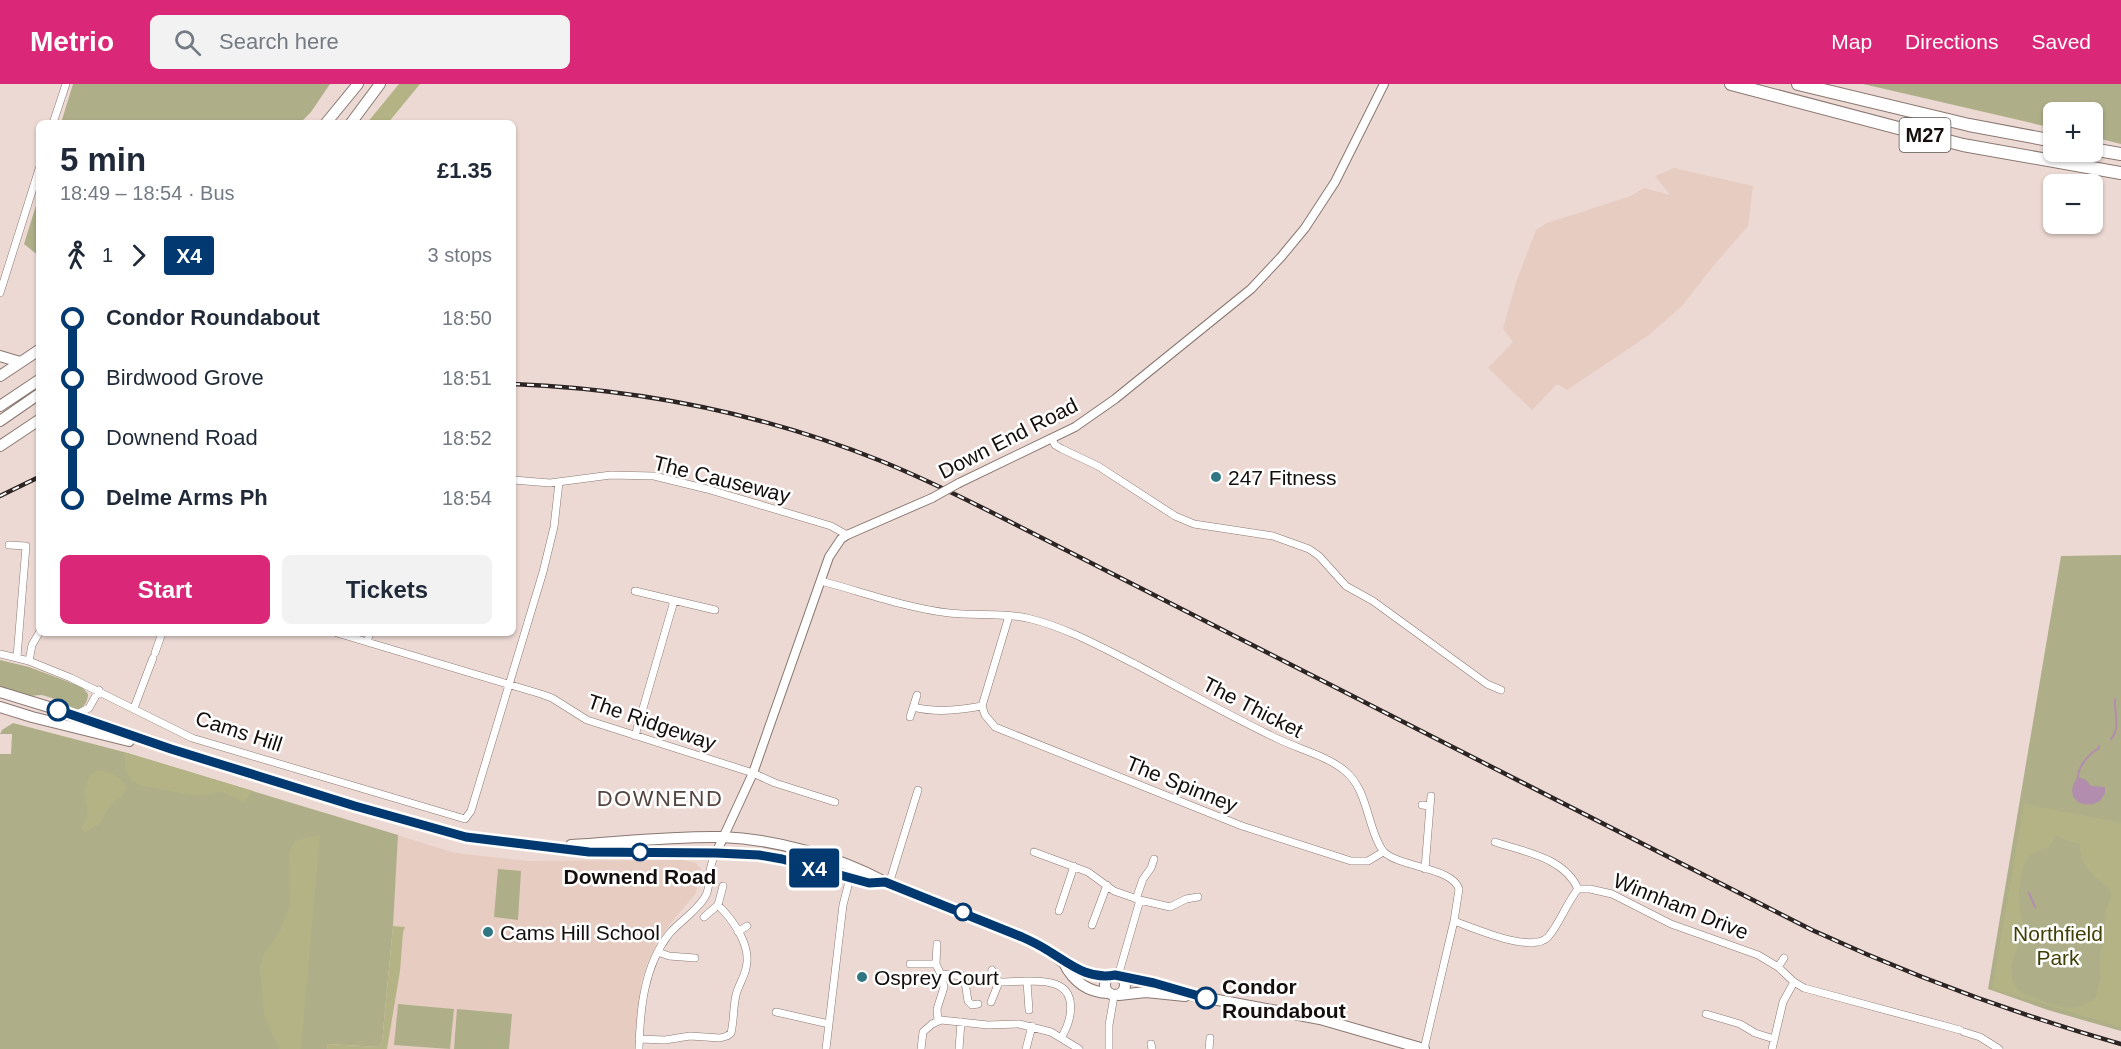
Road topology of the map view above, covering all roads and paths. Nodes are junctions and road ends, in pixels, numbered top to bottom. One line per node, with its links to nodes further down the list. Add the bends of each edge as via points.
1 (66, 84): 7 (street)
2 (358, 84): 8 (main road)
3 (380, 84): 9 (main road)
4 (1384, 84): 25 (street, Down End Road, via 1335,182 1305,228 1274,265 1235,303 1115,399)
5 (1731, 84): 13 (highway, M27, via 1963,145)
6 (1798, 84): 10 (highway, M27)
7 (55, 120)
8 (327, 120)
9 (353, 120)
10 (2043, 139)
11 (2103, 151): 12 (highway)
12 (2121, 154)
13 (2121, 173)
14 (36, 179): 15 (street)
15 (0, 293)
16 (36, 352): 18 (main road)
17 (0, 356): 18 (main road)
18 (20, 362): 19 (main road)
19 (0, 376)
20 (36, 382): 22 (main road)
21 (36, 396): 23 (main road)
22 (0, 406)
23 (0, 421)
24 (36, 422): 26 (main road)
25 (1052, 439): 29 (street, Down End Road, bridge, via 933,498); 46 (street, via 1062,449 1098,466 1175,516 1194,524 1273,536 1309,549 1346,586)
26 (0, 446)
27 (516, 480): 28 (street, The Causeway)
28 (560, 482): 29 (street, The Causeway, via 611,475 654,477 831,526); 44 (street, via 548,553)
29 (846, 535): 31 (street, via 835,548)
30 (9, 545): 42 (street, via 26,546)
31 (821, 581): 35 (street, The Thicket, via 924,609); 57 (street)
32 (635, 591): 33 (street)
33 (674, 601): 34 (street); 55 (street)
34 (716, 610)
35 (1009, 616): 50 (street); 67 (street, The Thicket, via 1070,632 1344,770 1356,781)
36 (37, 636): 43 (street)
37 (161, 636): 52 (street)
38 (347, 636): 40 (street, The Ridgeway)
39 (369, 636): 40 (street)
40 (367, 642): 44 (street, The Ridgeway)
41 (0, 654): 42 (street, Cams Hill)
42 (17, 657): 43 (street, Cams Hill)
43 (29, 661): 45 (street, Cams Hill)
44 (508, 684): 52 (street, Cams Hill, via 471,811 467,818 460,819 192,738); 55 (street, The Ridgeway, via 552,698 587,720)
45 (99, 690): 52 (street, Cams Hill); 53 (street, via 89,708)
46 (1501, 690)
47 (0, 692): 53 (main road, Cams Hill)
48 (917, 695): 49 (street)
49 (913, 706): 50 (street, via 954,711); 54 (street)
50 (982, 706): 67 (street, The Spinney, via 995,727 1242,826 1351,861 1368,861)
51 (0, 707): 56 (main road, Cams Hill, via 101,735)
52 (134, 708)
53 (75, 715): 56 (main road, Cams Hill)
54 (910, 717)
55 (635, 736): 57 (street, The Ridgeway)
56 (171, 749): 65 (main road, Cams Hill, via 428,828)
57 (753, 773): 60 (street, The Ridgeway); 63 (street)
58 (918, 790): 73 (street)
59 (1431, 796): 62 (street)
60 (836, 802)
61 (1422, 805): 62 (street)
62 (1430, 806): 71 (street)
63 (723, 837): 65 (main road, Cams Hill); 68 (street); 73 (main road, Cams Hill, via 814,854)
64 (1495, 842): 76 (street, via 1551,861 1569,873)
65 (540, 847): 68 (main road, Cams Hill, via 589,852)
66 (1034, 852): 70 (street)
67 (1383, 852): 71 (street)
68 (716, 853): 72 (main road, Cams Hill, via 768,856); 87 (street, via 706,896)
69 (1154, 859): 78 (street)
70 (1074, 866): 74 (street); 80 (street)
71 (1425, 869): 82 (street, via 1457,884)
72 (850, 878): 73 (main road, Cams Hill); 109 (street, via 843,905)
73 (887, 883): 90 (main road, via 1022,937)
74 (1107, 885): 78 (street); 83 (street)
75 (723, 886): 79 (street)
76 (1578, 889): 82 (street, via 1546,939 1540,942 1526,944); 93 (street, Winnham Drive, via 1612,894 1671,924 1758,955)
77 (1198, 897): 78 (street, via 1170,907)
78 (1138, 899): 96 (street)
79 (718, 905): 81 (street); 85 (street)
80 (1059, 911)
81 (704, 916)
82 (1454, 921): 123 (street)
83 (1092, 925)
84 (747, 926): 85 (street)
85 (738, 932): 113 (street, via 747,959 735,999 731,1033 720,1038)
86 (937, 944): 92 (street)
87 (658, 952): 88 (street); 113 (street, via 646,981)
88 (695, 958)
89 (1784, 958): 93 (street)
90 (1064, 963): 96 (main road, via 1088,975); 100 (main road, via 1081,984)
91 (910, 964): 92 (street)
92 (936, 964): 95 (street)
93 (1778, 967): 99 (street, Winnham Drive)
94 (992, 970): 97 (street)
95 (941, 974): 103 (street, via 964,976 968,1001); 107 (street, via 944,987 937,1009)
96 (1116, 977): 100 (main road, via 1104,985); 100 (main road, via 1125,986 1123,991); 101 (main road, via 1154,983)
97 (999, 982): 98 (street); 102 (street)
98 (1027, 982): 104 (street); 111 (street, via 1056,984 1069,997 1071,1015)
99 (1794, 982): 114 (street, via 1783,1002); 125 (street, Winnham Drive, via 1962,1031)
100 (1113, 994): 101 (main road); 121 (street)
101 (1191, 995): 123 (main road, via 1320,1019)
102 (991, 1002)
103 (978, 1004)
104 (1029, 1010)
105 (776, 1012): 109 (street)
106 (1706, 1014): 114 (street)
107 (938, 1021): 108 (street); 117 (street, via 923,1032)
108 (961, 1022): 110 (street); 118 (street)
109 (829, 1024): 116 (street)
110 (1032, 1026): 111 (street); 119 (street)
111 (1061, 1038): 120 (street)
112 (1210, 1038): 122 (street)
113 (639, 1039): 115 (street)
114 (1774, 1039): 124 (street)
115 (639, 1049)
116 (826, 1049)
117 (921, 1049)
118 (959, 1049)
119 (1026, 1049)
120 (1079, 1049)
121 (1109, 1049)
122 (1209, 1049)
123 (1424, 1049)
124 (1772, 1049)
125 (1999, 1049)

